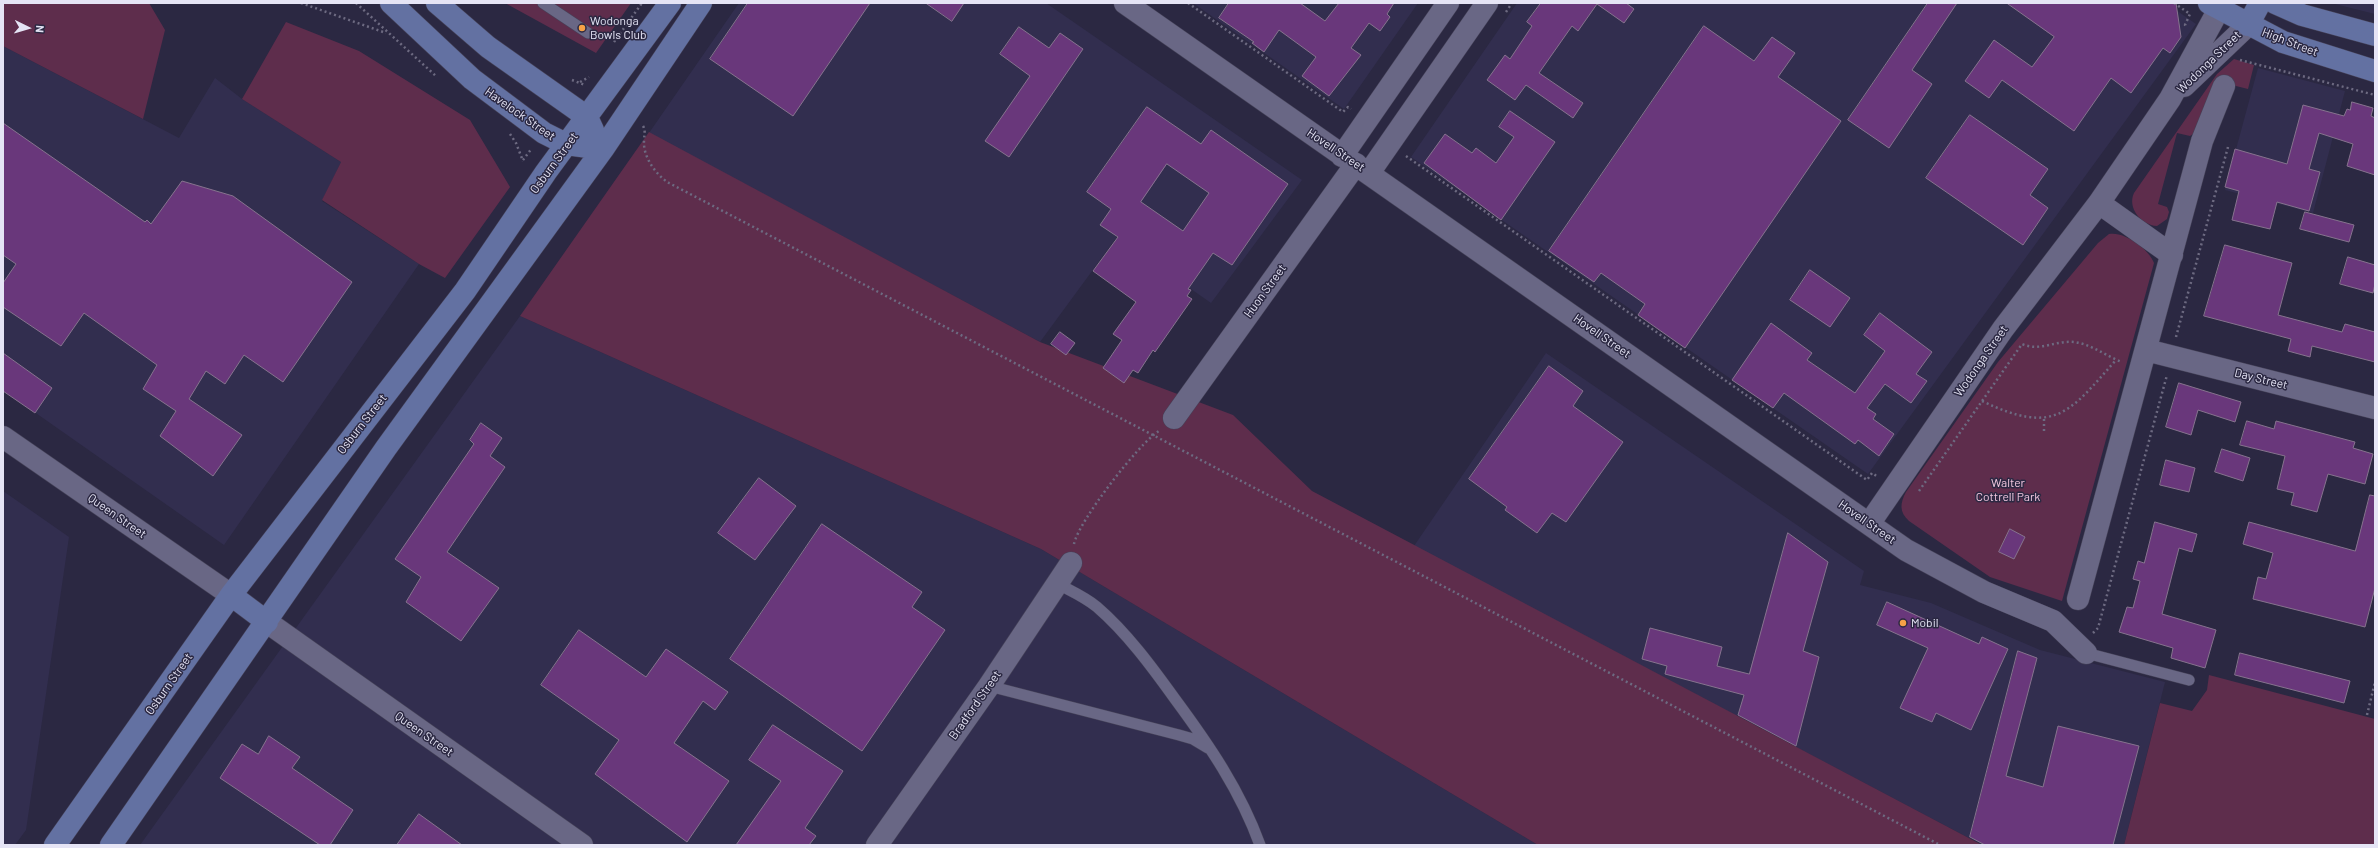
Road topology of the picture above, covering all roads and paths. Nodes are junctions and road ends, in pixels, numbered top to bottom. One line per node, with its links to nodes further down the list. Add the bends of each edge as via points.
1 (301, 3): 2 (path, via 388,34)
2 (356, 3)
3 (390, 3): 36 (street, Havelock Street, via 436,47 496,98 544,133)
4 (437, 3): 32 (street, via 498,55)
5 (543, 3): 19 (lane)
6 (642, 3): 23 (path)
7 (670, 3): 32 (street, Osburn Street)
8 (701, 3): 38 (street)
9 (1125, 3): 39 (street, Hovell Street)
10 (1188, 3): 33 (path, via 1343,112 1348,107)
11 (1448, 3): 22 (street, Huon Street)
12 (1452, 3): 17 (street)
13 (2174, 3): 21 (path, via 2190,14 2184,25)
14 (2260, 3): 18 (street)
15 (2275, 3): 20 (street, via 2302,15)
16 (2217, 5): 18 (street, High Street); 21 (street, Wodonga Street)
17 (1481, 11): 25 (street, Huon Street)
18 (2248, 25): 24 (street, Wodonga Street); 26 (street, High Street, via 2283,42)
19 (588, 32)
20 (2375, 35)
21 (2203, 37): 31 (street, Wodonga Street)
22 (1420, 43): 25 (street); 33 (street, Huon Street)
23 (612, 45)
24 (2222, 50): 30 (path, via 2235,58); 31 (street, Wodonga Street)
25 (1447, 60): 35 (street, Huon Street)
26 (2375, 71)
27 (591, 74): 28 (path)
28 (580, 82)
29 (2224, 86): 41 (street, via 2202,141)
30 (2375, 95)
31 (2170, 99): 40 (street, Wodonga Street)
32 (587, 117): 36 (street, Osburn Street); 38 (street)
33 (1366, 120): 39 (street, Huon Street)
34 (644, 126): 50 (path, via 646,154 653,168 663,179)
35 (1392, 138): 39 (street, Huon Street); 52 (path, via 1409,150 1405,157 1867,480 1872,473)
36 (566, 144): 38 (street, Havelock Street); 57 (street, Osburn Street, via 465,291)
37 (2228, 147): 42 (path, via 2178,337)
38 (603, 149): 59 (street, via 386,448)
39 (1356, 164): 47 (street, Huon Street); 54 (street, Hovell Street)
40 (2099, 203): 41 (street); 52 (street, Wodonga Street, via 2003,329)
41 (2172, 255): 42 (street)
42 (2146, 349): 43 (path); 46 (street, Day Street); 58 (street)
43 (2116, 360): 45 (path, via 2078,342 2035,348 2022,344); 48 (path, via 2076,404 2061,414)
44 (2167, 375): 60 (path, via 2098,628)
45 (1982, 401): 48 (path, via 2014,413); 53 (path)
46 (2375, 408)
47 (1174, 418)
48 (2044, 419): 49 (path)
49 (2044, 431)
50 (1154, 434): 55 (path, via 1087,515 1075,539); 71 (path)
51 (3, 438): 57 (street, Queen Street)
52 (1892, 488): 54 (street, Wodonga Street)
53 (1916, 494)
54 (1869, 524): 60 (street, Hovell Street, via 1906,550 1958,579 1989,595 2053,621)
55 (1071, 563): 56 (street, Bradford Street)
56 (1058, 584): 63 (street, Bradford Street); 65 (lane, via 1096,606 1124,634)
57 (231, 595): 59 (street); 66 (street, Osburn Street)
58 (2078, 599)
59 (267, 622): 67 (street); 68 (street, Queen Street)
60 (2083, 651): 61 (lane)
61 (2189, 680)
62 (2375, 682): 64 (path)
63 (989, 686): 65 (lane, via 1179,735 1200,742); 69 (street, Bradford Street)
64 (2367, 715)
65 (1217, 756): 70 (lane)
66 (55, 845)
67 (111, 845)
68 (581, 845)
69 (877, 845)
70 (1260, 845)
71 (1940, 845)

